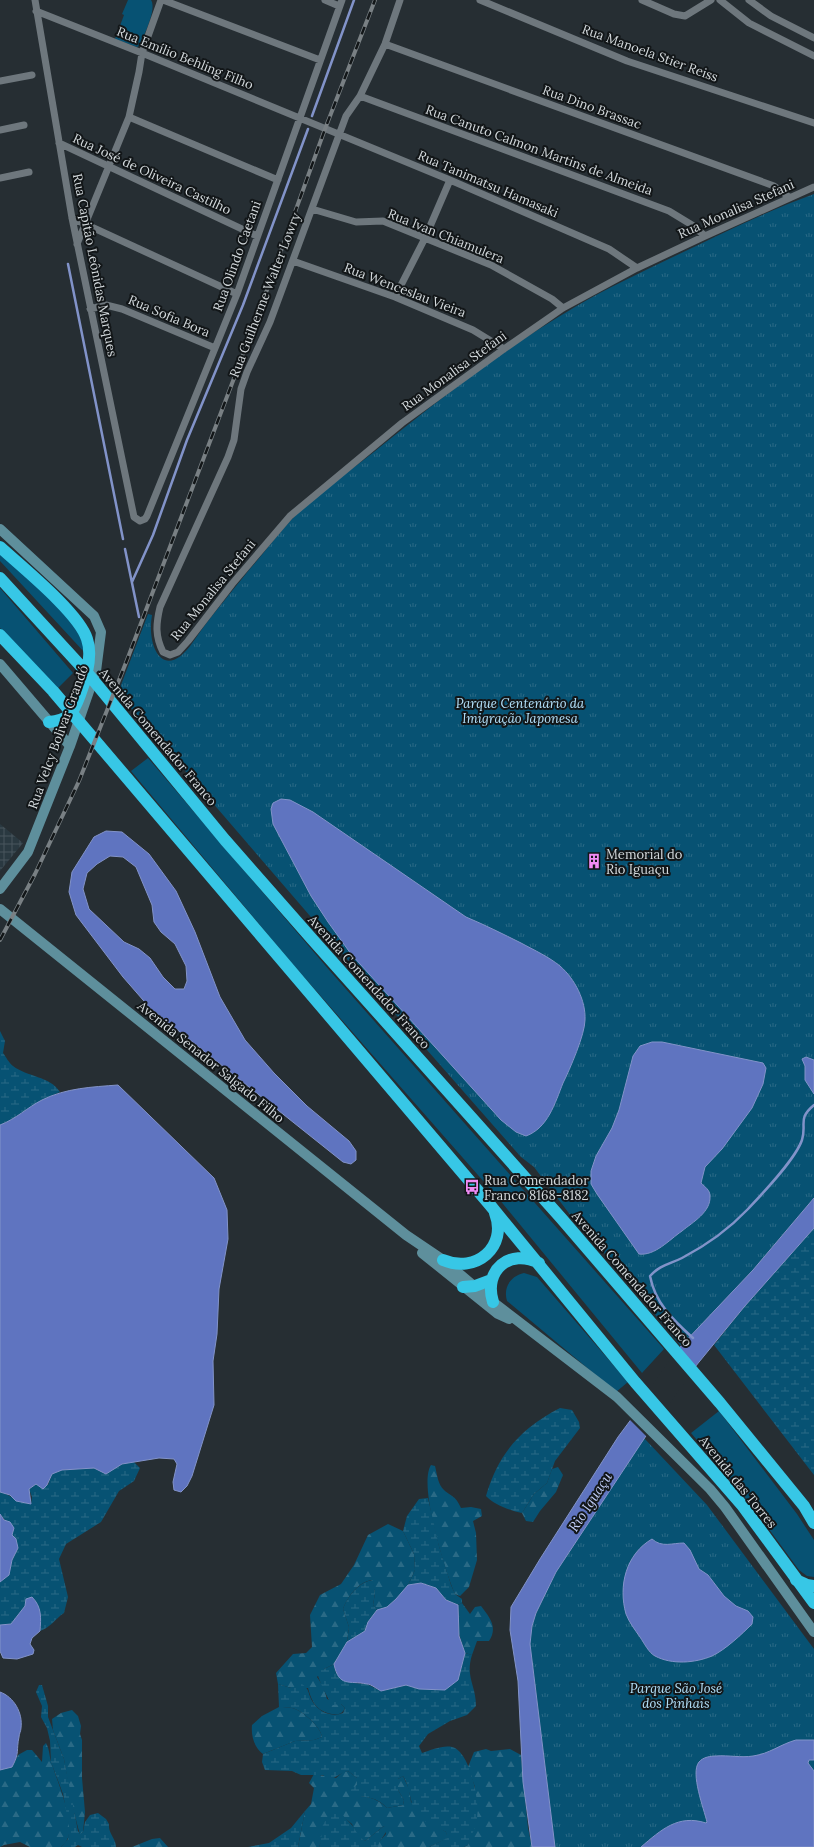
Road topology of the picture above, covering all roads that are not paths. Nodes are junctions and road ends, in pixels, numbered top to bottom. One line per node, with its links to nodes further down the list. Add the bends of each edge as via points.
1 (35, 0): 11 (street, Rua Capitão Leônidas Marques)
2 (162, 0): 14 (street); 16 (street)
3 (325, 0): 10 (street)
4 (400, 0): 13 (street, Rua Guilherme Walter Lowry)
5 (480, 0): 22 (street, Rua Manoela Stier Reiss, via 627,60)
6 (642, 0): 7 (street, via 685,16)
7 (711, 0)
8 (720, 0): 15 (street, via 749,23)
9 (749, 0): 12 (street, via 771,16)
10 (340, 3): 16 (street, Rua Olindo Caetani)
11 (36, 11): 14 (street, Rua Emílio Behling Filho); 27 (street, Rua Capitão Leônidas Marques)
12 (814, 38)
13 (385, 44): 19 (street, Rua Guilherme Walter Lowry); 34 (street, Rua Dino Brassac, via 774,186)
14 (142, 53): 20 (street); 21 (street, Rua Emílio Behling Filho)
15 (814, 56)
16 (320, 60): 21 (street, Rua Olindo Caetani)
17 (32, 76): 18 (street)
18 (0, 81)
19 (360, 96): 26 (street, Rua Guilherme Walter Lowry, via 346,116); 39 (street, Rua Canuto Calmon Martins de Almeida, via 668,212 692,225)
20 (129, 117): 28 (street); 31 (street)
21 (299, 118): 24 (street, Rua Emílio Behling Filho); 31 (street, Rua Olindo Caetani)
22 (814, 123)
23 (24, 125): 25 (street)
24 (325, 129): 26 (street, Rua Tanimatsu Hamasaki)
25 (0, 130)
26 (339, 135): 32 (street, Rua Tanimatsu Hamasaki); 35 (street, Rua Guilherme Walter Lowry)
27 (60, 144): 28 (street, Rua José de Oliveira Castilho); 36 (street, Rua Capitão Leônidas Marques)
28 (108, 166): 37 (street); 38 (street, Rua José de Oliveira Castilho)
29 (29, 172): 30 (street)
30 (0, 178)
31 (278, 180): 38 (street, Rua Olindo Caetani)
32 (450, 180): 40 (street); 43 (street, Rua Tanimatsu Hamasaki, via 609,249)
33 (814, 188): 34 (street, Rua Monalisa Stefani)
34 (789, 197): 39 (street, Rua Monalisa Stefani)
35 (312, 209): 40 (street, Rua Ivan Chiamulera, via 356,222 383,221); 42 (street, Rua Guilherme Walter Lowry)
36 (72, 218): 37 (street); 41 (street, Rua Capitão Leônidas Marques)
37 (85, 224): 41 (street); 44 (street)
38 (257, 236): 44 (street, Rua Olindo Caetani)
39 (705, 236): 43 (street, Rua Monalisa Stefani)
40 (425, 238): 45 (street); 46 (street, Rua Ivan Chiamulera, via 491,265 552,299)
41 (77, 244): 47 (street, Rua Capitão Leônidas Marques)
42 (293, 261): 45 (street, Rua Wenceslau Vieira); 55 (street, Rua Guilherme Walter Lowry, via 241,389 234,440 228,457 160,607 156,625 158,642 163,652)
43 (637, 268): 46 (street, Rua Monalisa Stefani)
44 (238, 294): 48 (street, Rua Olindo Caetani)
45 (395, 297): 49 (street, Rua Wenceslau Vieira, via 473,330)
46 (563, 308): 49 (street, Rua Monalisa Stefani)
47 (90, 309): 48 (street, Rua Sofia Bora, via 106,306 122,309); 50 (street, Rua Capitão Leônidas Marques, via 134,517 140,521)
48 (215, 348): 50 (street, Rua Olindo Caetani)
49 (504, 349): 55 (street, Rua Monalisa Stefani, via 402,423 290,516 188,641 178,652)
50 (147, 516)
51 (0, 529): 59 (main road, Rua Velcy Bolivar Grandó, via 94,616 101,632 96,671)
52 (0, 547): 57 (highway, via 78,621 87,639 89,660 75,709 65,719)
53 (0, 578): 71 (highway, Avenida Comendador Franco, via 89,675 225,840 478,1124 720,1403 804,1506)
54 (0, 635): 63 (highway, via 53,691)
55 (170, 655)
56 (0, 664): 57 (main road)
57 (48, 722): 58 (main road)
58 (57, 732): 59 (main road); 60 (main road)
59 (75, 732): 60 (main road, Rua Velcy Bolivar Grandó)
60 (70, 746): 61 (main road, Rua Velcy Bolivar Grandó, via 28,852)
61 (0, 889)
62 (0, 909): 64 (main road, Avenida Senador Salgado Filho)
63 (490, 1205): 65 (highway, via 498,1226 496,1241 487,1254 466,1264 458,1265); 66 (highway)
64 (406, 1235): 65 (main road, Avenida Senador Salgado Filho); 68 (main road, Avenida Senador Salgado Filho, via 415,1247)
65 (444, 1260): 68 (main road, Avenida Senador Salgado Filho)
66 (539, 1263): 67 (highway, via 525,1258 511,1260 499,1267); 72 (highway, Avenida das Torres, via 635,1382 742,1505)
67 (491, 1280): 68 (highway); 69 (highway)
68 (469, 1286): 69 (main road, Avenida Senador Salgado Filho); 70 (main road, Avenida Senador Salgado Filho, via 498,1314)
69 (492, 1302): 70 (main road, Avenida Senador Salgado Filho)
70 (524, 1325): 75 (main road, Avenida Senador Salgado Filho, via 617,1397 725,1507)
71 (814, 1523)
72 (795, 1579): 73 (highway); 74 (highway, Avenida das Torres)
73 (814, 1586)
74 (814, 1603)
75 (814, 1632)

